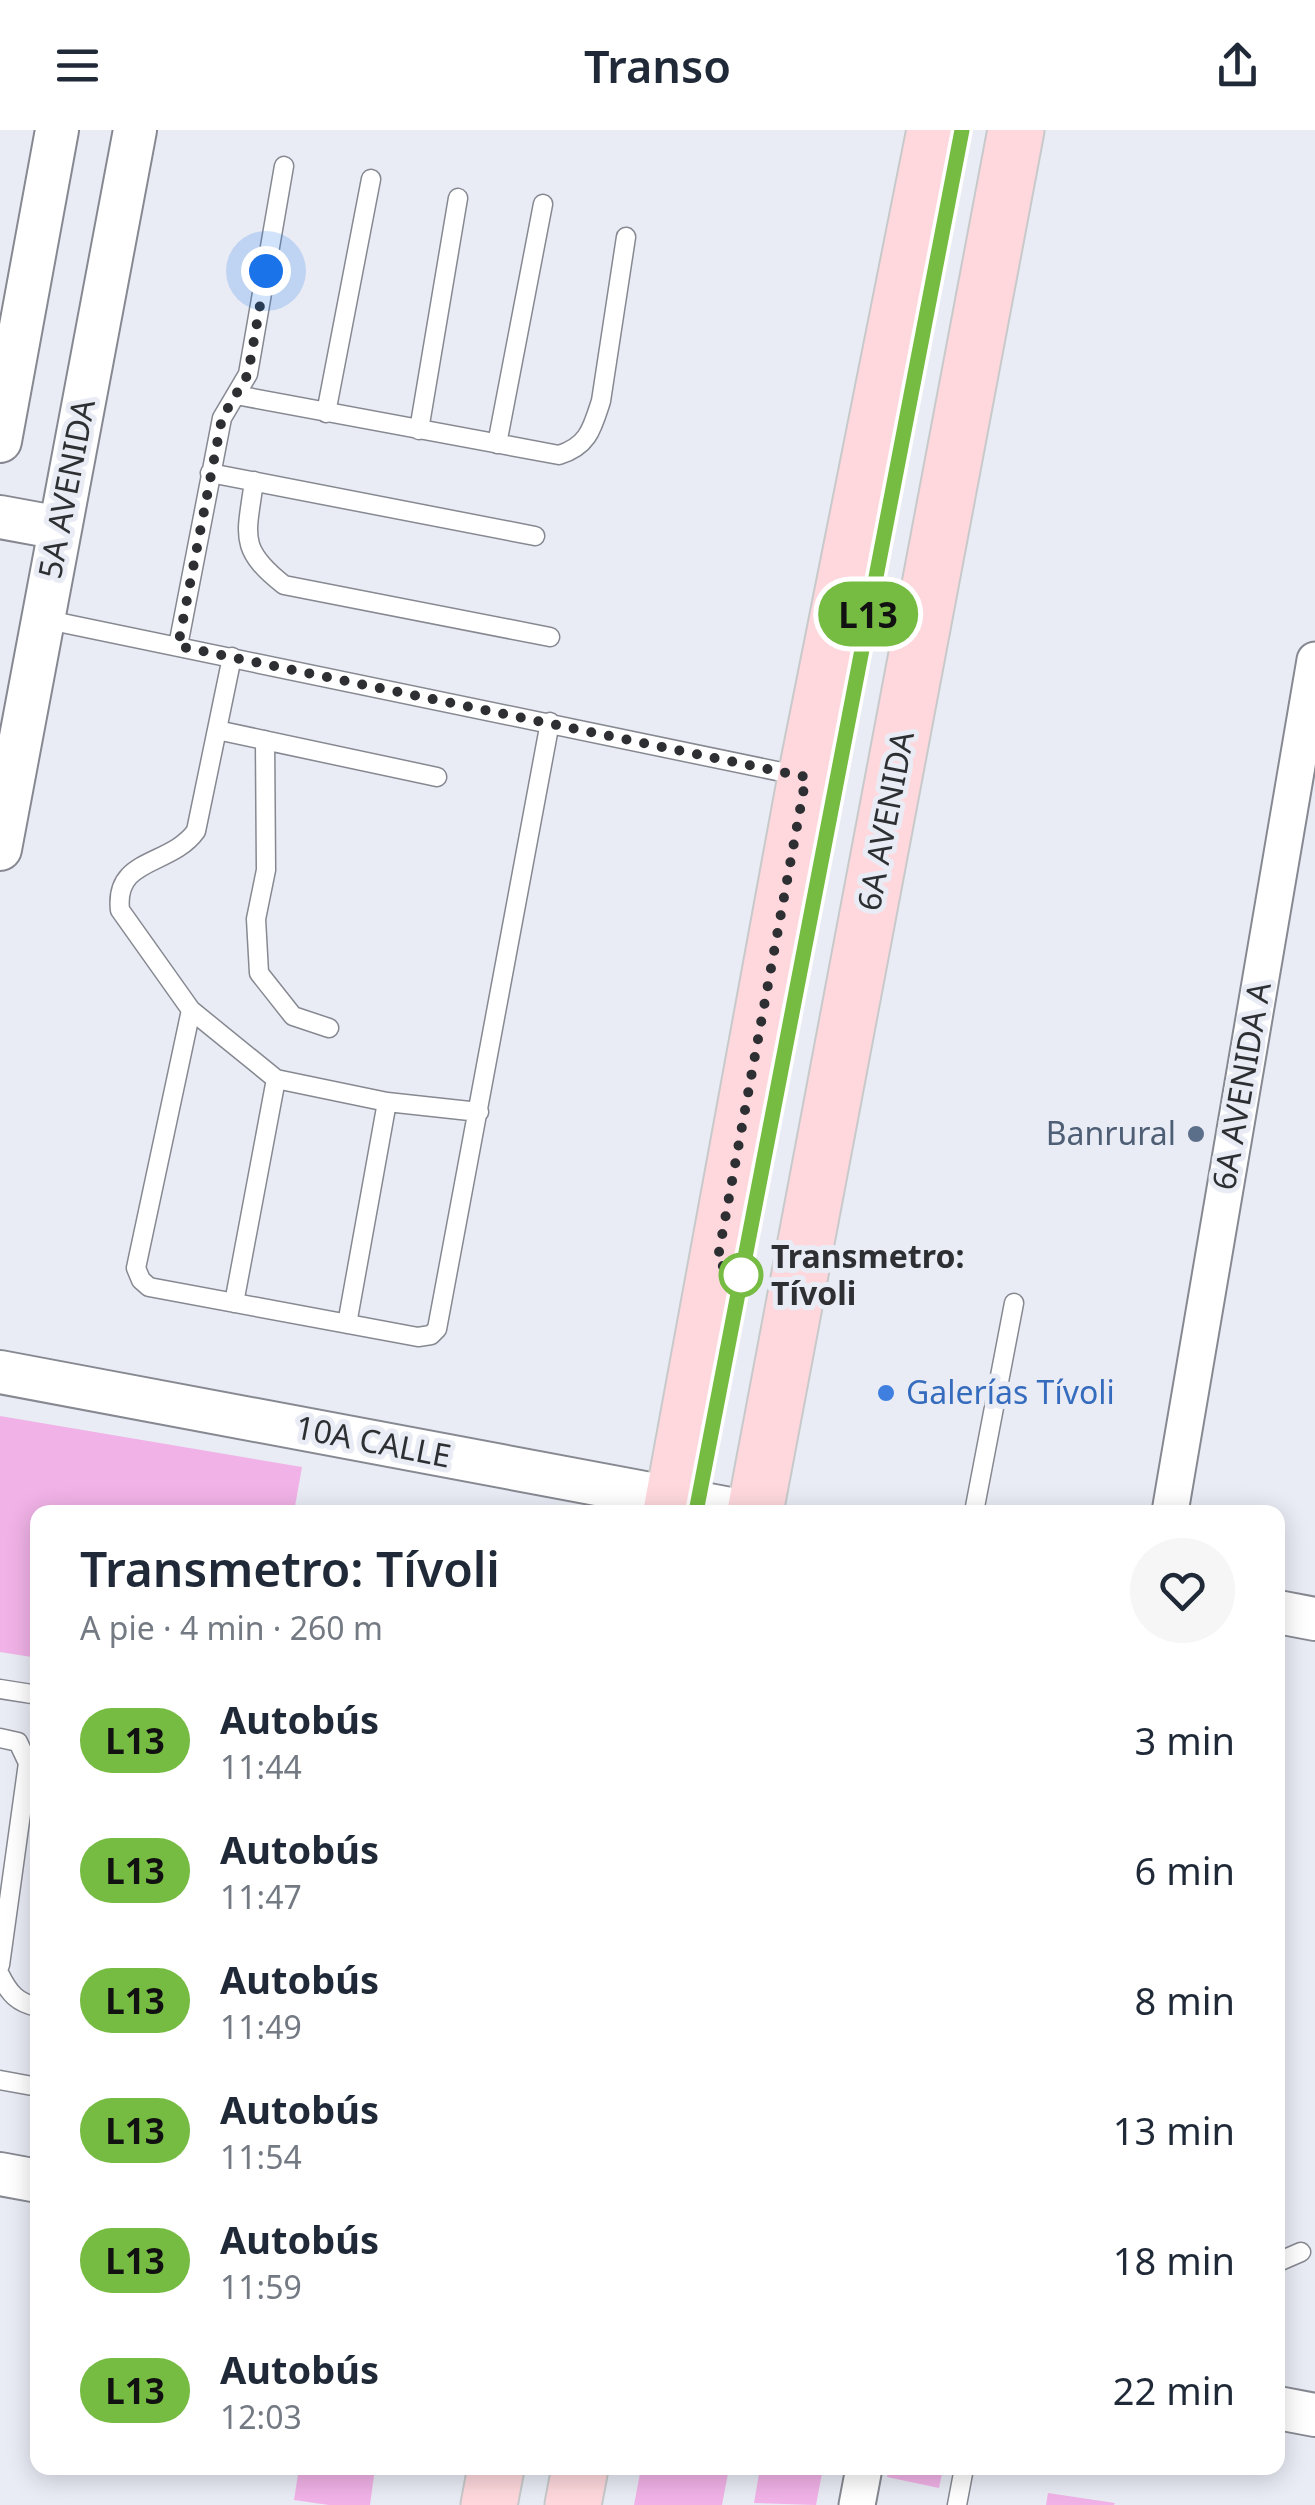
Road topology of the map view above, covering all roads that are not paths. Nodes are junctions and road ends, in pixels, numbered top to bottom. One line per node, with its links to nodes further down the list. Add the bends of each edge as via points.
1 (57, 130): 14 (street)
2 (135, 130): 19 (street, 5A AVENIDA)
3 (935, 130): 30 (main road)
4 (1016, 130): 43 (main road, 6A AVENIDA)
5 (284, 166): 11 (lane, via 248,374)
6 (371, 178): 12 (lane)
7 (458, 198): 13 (lane)
8 (543, 204): 15 (lane)
9 (626, 237): 15 (lane, via 593,426 578,449 558,456)
10 (928, 304): 34 (lane)
11 (236, 395): 12 (lane); 16 (lane, via 222,418)
12 (326, 412): 13 (lane)
13 (419, 430): 15 (lane)
14 (0, 441)
15 (497, 444)
16 (210, 473): 17 (lane); 23 (lane)
17 (254, 480): 20 (lane); 22 (lane, via 246,542 262,568 284,585)
18 (0, 517): 19 (street)
19 (60, 528): 21 (street, 5A AVENIDA)
20 (536, 536)
21 (42, 619): 23 (lane); 31 (street, 5A AVENIDA)
22 (550, 636)
23 (178, 646): 24 (lane)
24 (232, 657): 26 (lane); 27 (lane)
25 (1315, 660): 45 (street, 6A AVENIDA A)
26 (550, 722): 30 (lane); 37 (lane)
27 (218, 730): 28 (lane); 32 (lane, via 196,831 179,850 122,882 118,894 120,910)
28 (265, 740): 29 (lane); 33 (lane, via 259,973 294,1016)
29 (437, 777)
30 (806, 777): 42 (main road)
31 (0, 848)
32 (191, 1010): 35 (lane); 39 (lane, via 136,1268 148,1287)
33 (329, 1028)
34 (778, 1076)
35 (276, 1080): 36 (lane); 39 (lane)
36 (388, 1102): 37 (lane); 40 (lane)
37 (480, 1112): 40 (lane, via 437,1329 418,1337)
38 (1014, 1303): 44 (lane)
39 (234, 1304): 40 (lane)
40 (347, 1324)
41 (0, 1372): 42 (street, 10A CALLE)
42 (688, 1502)
43 (756, 1505)
44 (975, 1505)
45 (1171, 1505)
46 (1285, 1613): 47 (street)
47 (1315, 1618)
48 (0, 1689): 49 (lane)
49 (30, 1694)
50 (0, 1738): 51 (lane, via 18,1742 28,1763)
51 (0, 1964)
52 (0, 1975): 53 (lane, via 9,1994)
53 (30, 2006)
54 (0, 2080): 55 (lane)
55 (30, 2086)
56 (0, 2174): 57 (street)
57 (30, 2180)
58 (1301, 2252): 59 (lane)
59 (1285, 2259)
60 (1285, 2409): 61 (street)
61 (1315, 2415)
62 (495, 2475): 66 (main road)
63 (579, 2475): 67 (main road)
64 (863, 2475): 68 (street)
65 (963, 2475): 69 (lane)
66 (489, 2505)
67 (573, 2505)
68 (857, 2505)
69 (958, 2505)

